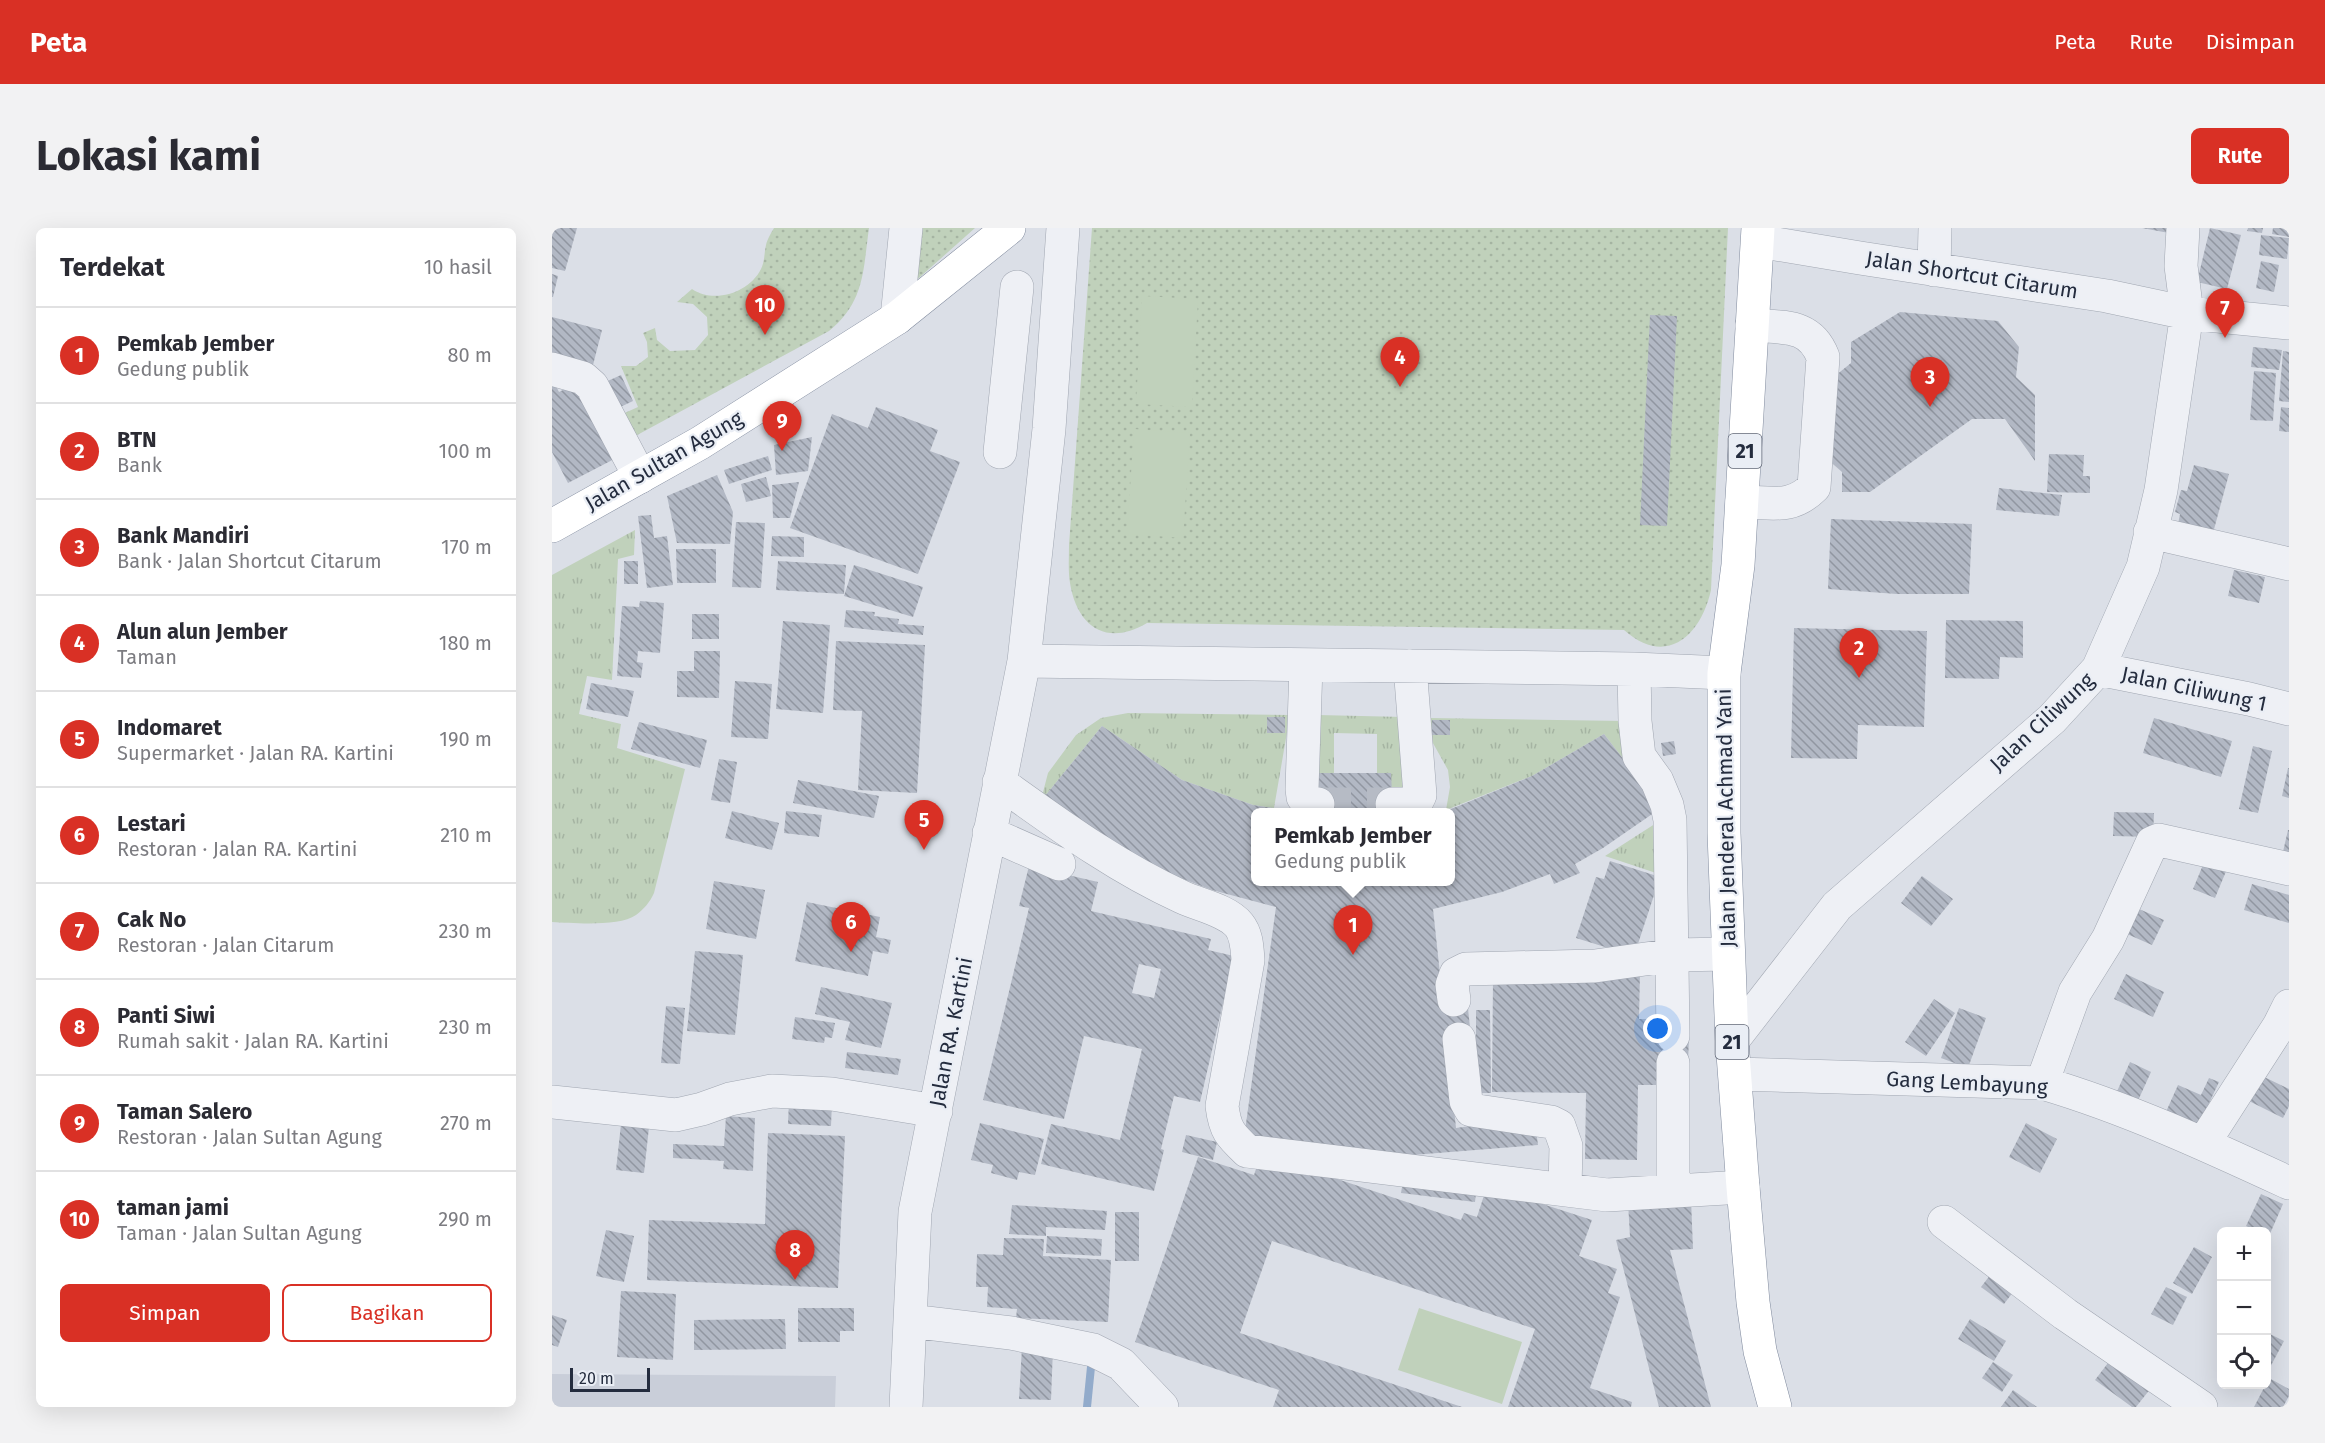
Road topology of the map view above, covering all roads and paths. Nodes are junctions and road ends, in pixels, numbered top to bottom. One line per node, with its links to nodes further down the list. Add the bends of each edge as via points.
1 (906, 228): 10 (street)
2 (1009, 228): 10 (highway, Jalan Sultan Agung)
3 (1063, 228): 14 (street, Jalan RA. Kartini)
4 (1935, 228): 7 (street)
5 (2183, 228): 9 (street, Jalan Ciliwung, via 2181,266)
6 (1758, 234): 7 (street, Jalan Shortcut Citarum); 12 (highway, Jalan Jenderal Achmad Yani / 21)
7 (1934, 270): 9 (street, Jalan Shortcut Citarum, via 2107,296)
8 (1017, 287): 13 (street)
9 (2187, 313): 11 (street, Jalan Shortcut Citarum); 20 (street, Jalan Ciliwung, via 2161,490)
10 (897, 318): 17 (highway, Jalan Sultan Agung)
11 (2289, 323)
12 (1752, 325): 18 (highway, Jalan Jenderal Achmad Yani / 21); 18 (street, via 1800,330 1811,336 1823,357 1814,487 1790,503)
13 (997, 351): 14 (street); 16 (street)
14 (1053, 357): 22 (street, Jalan RA. Kartini)
15 (552, 369): 17 (street, via 583,378 592,386)
16 (1000, 452)
17 (640, 477): 19 (highway, Jalan Sultan Agung)
18 (1742, 502): 27 (highway, Jalan Jenderal Achmad Yani / 21)
19 (552, 526)
20 (2150, 532): 21 (street); 26 (street, Jalan Ciliwung, via 2143,567)
21 (2289, 564)
22 (1024, 661): 23 (street); 29 (street, Jalan RA. Kartini)
23 (1306, 665): 24 (street); 30 (street, via 1302,789 1309,803)
24 (1410, 666): 25 (street); 31 (street, via 1420,795 1418,801 1410,804)
25 (1634, 669): 27 (street); 36 (street, via 1639,756 1657,781 1669,810)
26 (2098, 669): 28 (street, Jalan Ciliwung 1); 40 (street, Jalan Ciliwung, via 2052,719 1837,906)
27 (1724, 673): 35 (highway, Jalan Jenderal Achmad Yani / 21)
28 (2289, 709)
29 (999, 782): 32 (street, Jalan RA. Kartini); 48 (street, via 1125,868 1226,915 1239,925 1248,960 1222,1106 1230,1135 1247,1151)
30 (1318, 804)
31 (1392, 804)
32 (990, 834): 33 (street); 44 (street, Jalan RA. Kartini)
33 (1059, 864)
34 (2289, 869): 42 (street, via 2159,840 2152,843 2108,939 2075,992)
35 (1728, 954): 36 (street); 40 (highway, Jalan Jenderal Achmad Yani / 21)
36 (1674, 956): 37 (street, via 1594,966 1467,969 1456,974 1452,985); 49 (street)
37 (1454, 1000)
38 (2289, 1006): 45 (street)
39 (1459, 1039): 48 (street, via 1466,1101 1471,1110 1558,1126 1566,1146)
40 (1732, 1041): 41 (highway, Jalan Jenderal Achmad Yani / 21)
41 (1735, 1074): 42 (street, Gang Lembayung); 47 (highway, Jalan Jenderal Achmad Yani / 21)
42 (2042, 1083): 45 (street, Gang Lembayung)
43 (552, 1102): 44 (street, via 676,1115 772,1091 832,1094)
44 (936, 1111): 51 (street, Jalan RA. Kartini, via 915,1212)
45 (2203, 1144): 46 (street, Gang Lembayung)
46 (2289, 1183)
47 (1743, 1187): 49 (street); 54 (highway, Jalan Jenderal Achmad Yani / 21, via 1760,1352)
48 (1565, 1189): 49 (street, via 1607,1195)
49 (1673, 1191)
50 (1944, 1222): 55 (street, via 2066,1314)
51 (910, 1321): 52 (street, via 1011,1333 1093,1350 1120,1364); 53 (street, Jalan RA. Kartini)
52 (1156, 1400)
53 (906, 1407)
54 (1775, 1407)
55 (2201, 1407)

